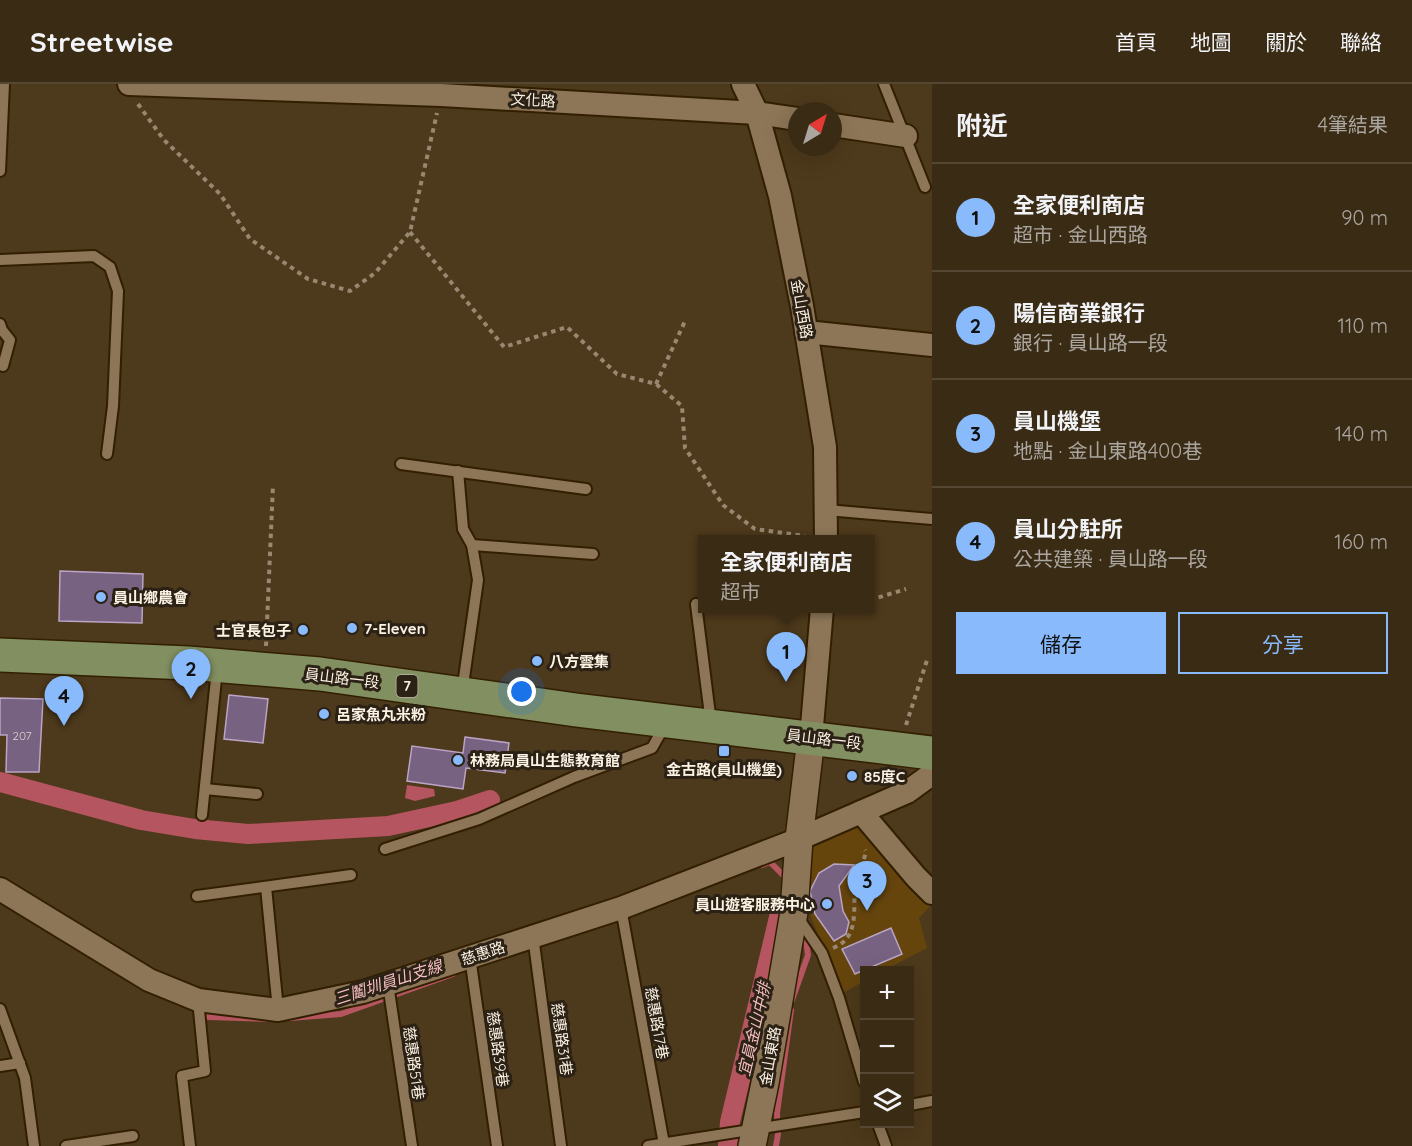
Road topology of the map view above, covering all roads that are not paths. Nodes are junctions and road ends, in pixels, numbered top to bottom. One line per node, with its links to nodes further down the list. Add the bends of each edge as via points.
1 (4, 84): 10 (lane)
2 (743, 84): 6 (street, 金山西路)
3 (884, 84): 9 (lane)
4 (299, 87): 5 (street, 文化路); 6 (street, 文化路)
5 (133, 93)
6 (757, 113): 7 (street, 文化路); 14 (street, 金山西路, via 780,196)
7 (788, 118)
8 (842, 126): 9 (street)
9 (906, 135): 11 (lane)
10 (0, 171)
11 (926, 187)
12 (0, 260): 17 (lane, via 94,256 110,267 118,291)
13 (0, 324): 16 (lane, via 10,340)
14 (806, 332): 15 (street); 21 (street, 金山西路, via 825,447)
15 (932, 345)
16 (3, 366)
17 (107, 454)
18 (401, 464): 19 (lane)
19 (458, 471): 20 (lane); 24 (lane, via 463,529)
20 (586, 489)
21 (826, 510): 22 (lane); 23 (street, 金山西路)
22 (932, 519)
23 (826, 535)
24 (472, 545): 25 (lane); 30 (lane, via 478,580)
25 (593, 554)
26 (696, 604): 32 (lane)
27 (822, 613): 33 (street)
28 (0, 655): 29 (main road, 員山路一段 / 7)
29 (217, 666): 30 (main road, 員山路一段 / 7, via 320,674); 36 (lane)
30 (462, 694): 31 (main road, 員山路一段 / 7)
31 (668, 721): 32 (main road, 員山路一段 / 7); 41 (lane, via 652,748 478,819)
32 (711, 726): 33 (main road, 員山路一段 / 7)
33 (811, 738): 34 (main road, 員山路一段 / 7); 40 (street, 金山東路)
34 (932, 753)
35 (932, 774): 39 (street, 慈惠路, via 907,792)
36 (205, 789): 37 (lane); 38 (lane)
37 (256, 794)
38 (202, 815)
39 (854, 815): 40 (street, 慈惠路); 45 (street)
40 (799, 839): 47 (street, 慈惠路); 48 (street, 金山東路); 63 (street, 金山東路, via 776,922 754,1075)
41 (385, 849)
42 (351, 875): 43 (lane)
43 (266, 887): 46 (lane); 54 (lane)
44 (0, 889): 52 (street, 慈惠路, via 149,980)
45 (932, 893)
46 (197, 896)
47 (621, 908): 49 (street, 慈惠路); 64 (lane, 慈惠路17巷)
48 (794, 912): 57 (lane, via 822,953); 63 (street, 金山東路)
49 (533, 936): 50 (street, 慈惠路); 70 (lane, 慈惠路31巷)
50 (470, 957): 51 (street, 慈惠路); 69 (lane, 慈惠路39巷)
51 (388, 984): 54 (street, 慈惠路); 68 (lane, 慈惠路51巷)
52 (198, 1000): 54 (street, 慈惠路); 67 (lane, via 205,1071 182,1076)
53 (0, 1008): 55 (lane)
54 (278, 1010)
55 (20, 1062): 56 (lane); 65 (lane)
56 (0, 1065)
57 (862, 1074)
58 (932, 1101): 59 (lane)
59 (914, 1104)
60 (860, 1113): 63 (lane)
61 (879, 1128): 72 (lane)
62 (133, 1137): 66 (lane)
63 (754, 1138): 64 (lane)
64 (664, 1144): 71 (lane)
65 (34, 1146)
66 (66, 1146)
67 (190, 1146)
68 (411, 1146)
69 (497, 1146)
70 (561, 1146)
71 (648, 1146)
72 (886, 1146)

